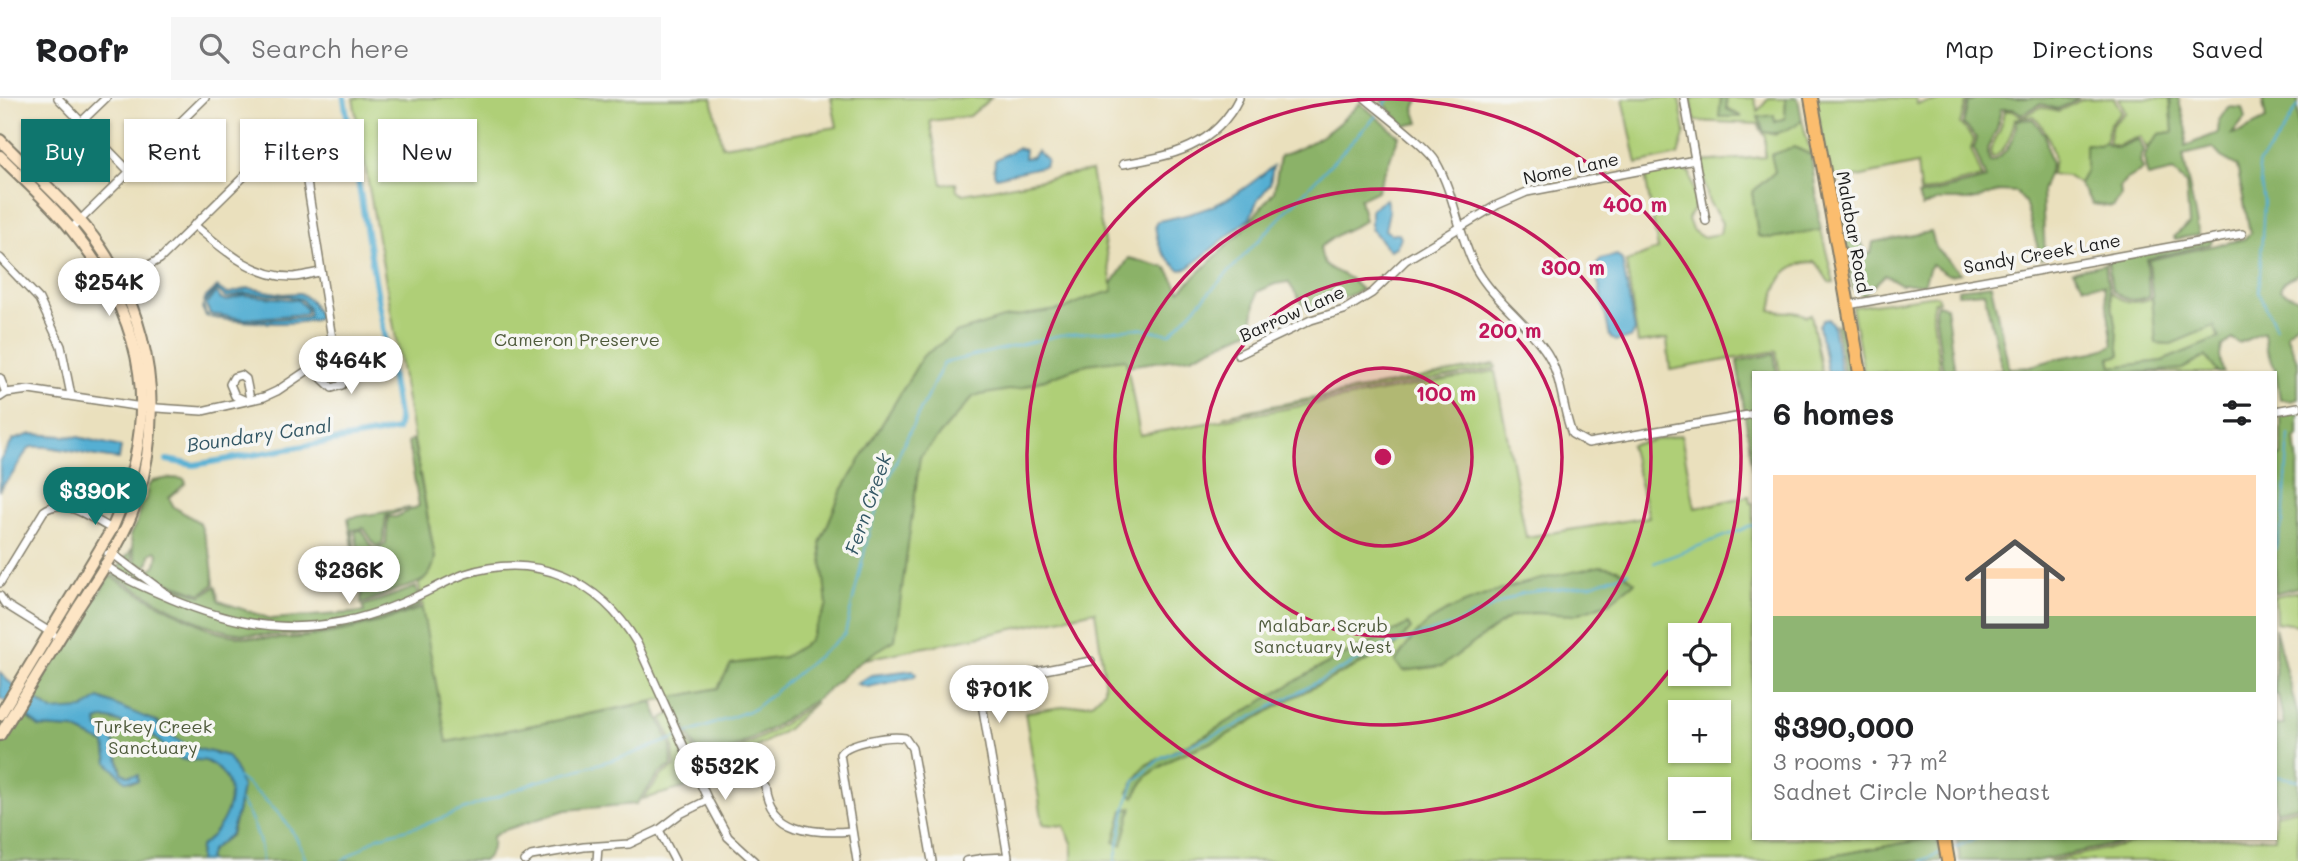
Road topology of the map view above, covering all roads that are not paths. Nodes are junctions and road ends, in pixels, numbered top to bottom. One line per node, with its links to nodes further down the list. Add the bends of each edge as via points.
1 (58, 98): 8 (street)
2 (106, 98): 9 (street)
3 (205, 98): 10 (street)
4 (1239, 98): 15 (street, via 1216,130 1192,146 1172,155)
5 (1365, 98): 21 (street, via 1435,159)
6 (1684, 98): 14 (street)
7 (1811, 98): 26 (main road, Malabar Road)
8 (78, 119)
9 (84, 119)
10 (183, 119)
11 (0, 140): 19 (street)
12 (110, 152): 16 (street)
13 (0, 156): 19 (street)
14 (1695, 160): 18 (street); 21 (street, Nome Lane, via 1527,192)
15 (1123, 164)
16 (124, 166)
17 (124, 176): 19 (street)
18 (1706, 221)
19 (75, 225): 25 (street, via 101,247)
20 (194, 225): 24 (street, via 232,256 261,272 293,277); 24 (street, via 276,145 291,144 303,157); 25 (street, via 160,259)
21 (1461, 226): 28 (street, Barrow Lane, via 1406,260 1372,293 1345,310 1311,320); 37 (street, via 1486,284 1556,369 1572,434 1588,443)
22 (2242, 234): 26 (street, Sandy Creek Lane)
23 (0, 258): 33 (street, via 39,299 61,346)
24 (321, 272): 27 (street)
25 (116, 284): 35 (street, via 145,344 150,376)
26 (1848, 304): 30 (main road, Malabar Road)
27 (333, 345): 29 (street); 29 (street, via 342,385 332,388)
28 (1238, 355)
29 (312, 369): 35 (street, via 277,391 202,411)
30 (1860, 371)
31 (0, 378): 32 (street)
32 (3, 395): 33 (street, via 29,390)
33 (71, 395): 35 (street)
34 (2298, 407): 36 (street)
35 (147, 408): 38 (street, via 126,498); 40 (street, via 148,452 139,490)
36 (2277, 411)
37 (1752, 414)
38 (112, 529): 39 (street); 42 (street, via 64,505 52,505)
39 (98, 553): 40 (street); 41 (street); 45 (street)
40 (113, 554): 41 (street); 44 (street)
41 (105, 565): 44 (street); 45 (street)
42 (0, 583)
43 (0, 596): 45 (street, via 5,604)
44 (174, 602): 51 (street, via 226,619 296,627 367,616 488,568 538,568 576,582 598,594 624,621)
45 (55, 635): 47 (street)
46 (1091, 662): 62 (street, via 989,681 981,687 1008,857)
47 (29, 677): 48 (street); 49 (street)
48 (0, 715)
49 (0, 734)
50 (766, 787): 53 (street, via 772,807 797,828 815,833)
51 (708, 800): 52 (street); 59 (street, via 727,837)
52 (659, 830): 55 (street, via 629,844); 58 (street)
53 (851, 831): 60 (street); 61 (street, via 841,751 849,745 905,738 912,748)
54 (1944, 840): 63 (main road)
55 (598, 847): 56 (street, via 536,855); 57 (street)
56 (525, 861)
57 (597, 861)
58 (675, 861)
59 (754, 861)
60 (857, 861)
61 (932, 861)
62 (966, 861)
63 (1948, 861)

